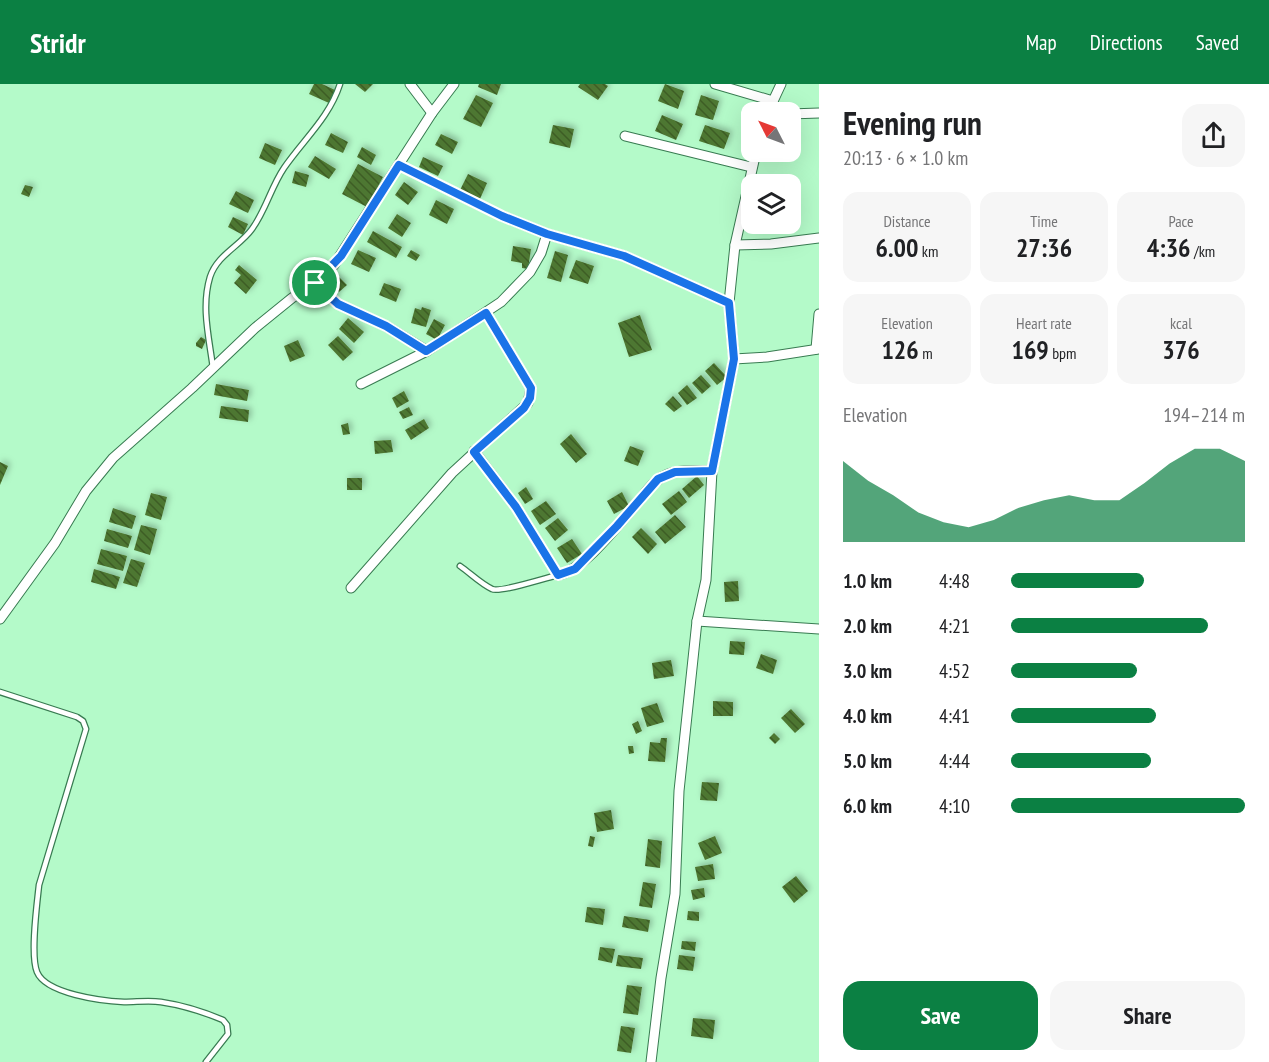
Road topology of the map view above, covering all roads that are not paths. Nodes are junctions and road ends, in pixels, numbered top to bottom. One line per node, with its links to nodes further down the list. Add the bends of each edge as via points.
1 (340, 84): 24 (lane, via 326,115 284,168 253,228 211,274 205,312)
2 (410, 84): 7 (street)
3 (454, 84): 7 (street)
4 (716, 84): 6 (street)
5 (781, 84): 6 (street)
6 (773, 101)
7 (432, 113): 12 (street)
8 (819, 113): 9 (street)
9 (801, 114)
10 (625, 136): 13 (street)
11 (753, 162): 13 (street)
12 (399, 165): 14 (street); 17 (street, via 341,256)
13 (751, 167): 16 (street)
14 (547, 234): 18 (street, via 624,256); 19 (street, via 530,272)
15 (819, 238): 16 (street)
16 (735, 245): 18 (street)
17 (315, 283): 22 (street, via 338,304 386,326); 24 (street, via 272,313)
18 (729, 303): 23 (street)
19 (486, 313): 22 (street); 26 (street, via 531,393 524,408)
20 (819, 314): 21 (street)
21 (818, 349): 23 (street)
22 (426, 351): 25 (street)
23 (734, 359): 27 (street)
24 (213, 368): 31 (street, via 104,469)
25 (361, 384)
26 (474, 452): 29 (street, via 516,507); 30 (street, via 430,495)
27 (712, 471): 29 (street, via 675,472 658,479 575,569); 32 (street, via 706,580)
28 (460, 566): 29 (lane, via 498,591)
29 (558, 575)
30 (351, 588)
31 (0, 619)
32 (698, 621): 33 (street); 36 (street, via 679,790 675,894)
33 (819, 629)
34 (0, 692): 35 (lane, via 77,717 86,729 39,885 34,964 39,975 55,989 109,1000 162,1002 223,1020 228,1034)
35 (206, 1062)
36 (651, 1062)

